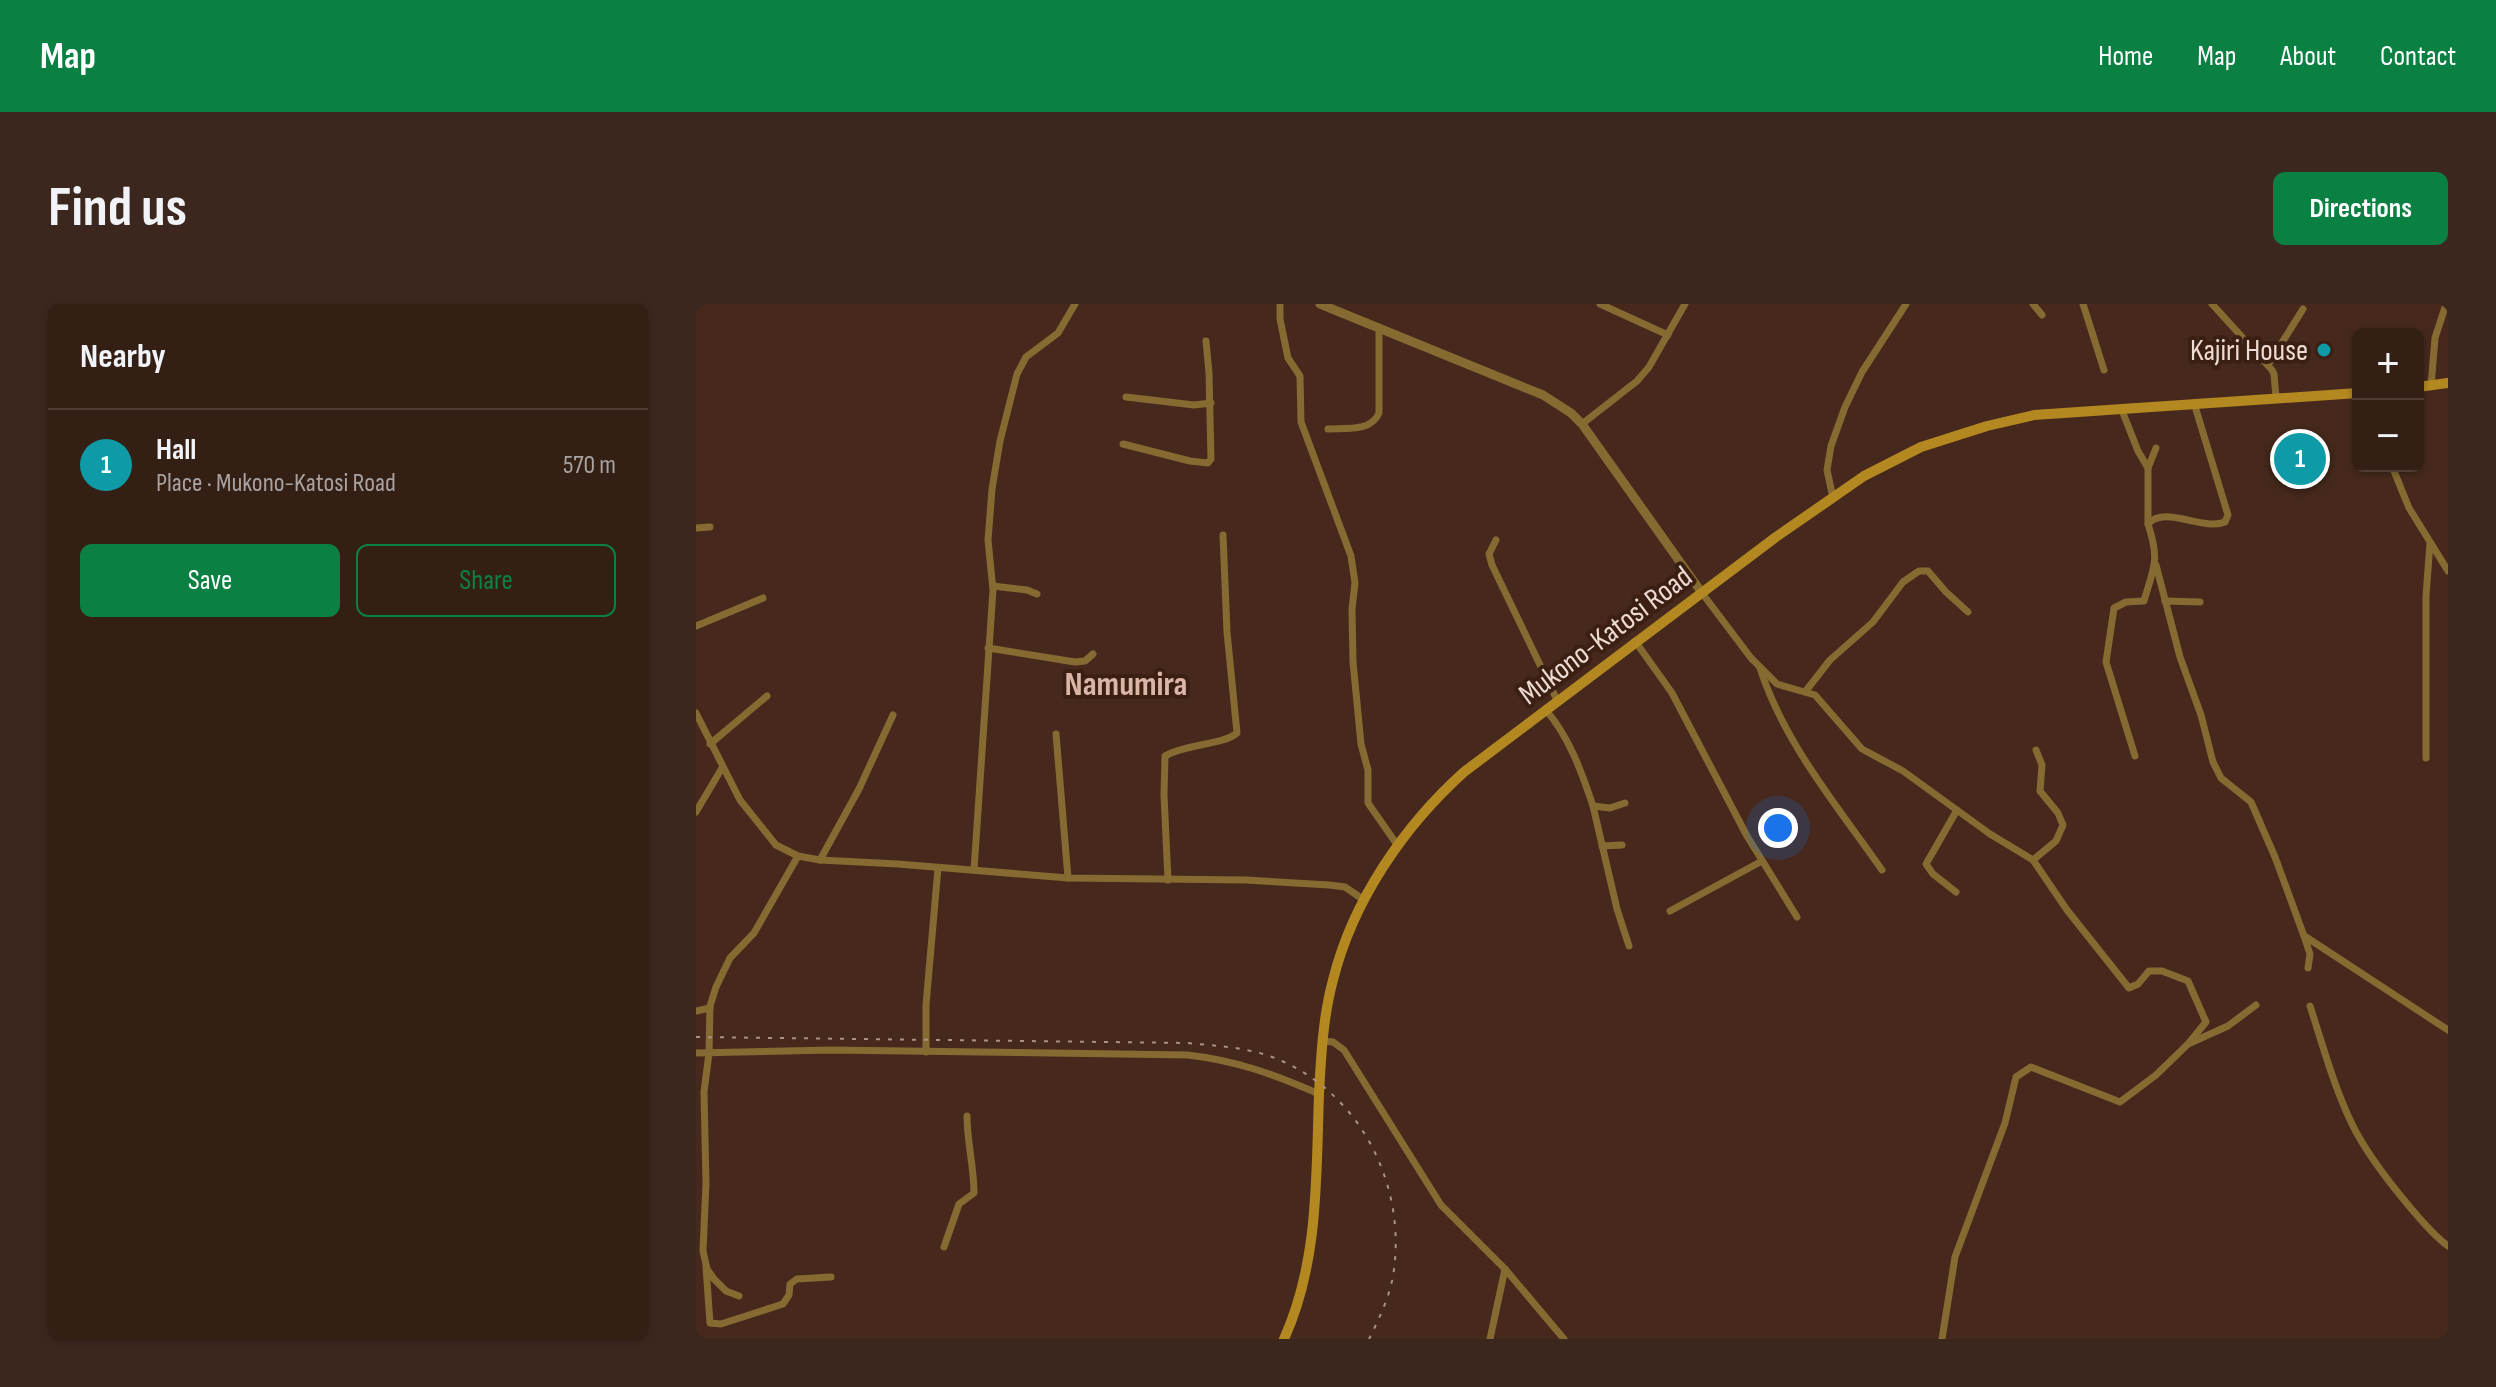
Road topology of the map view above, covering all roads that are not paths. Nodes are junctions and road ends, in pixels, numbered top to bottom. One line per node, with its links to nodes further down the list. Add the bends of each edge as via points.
1 (1075, 304): 42 (street, via 1058,333 1026,357 1017,374 992,489 988,540)
2 (1280, 304): 71 (street, via 1288,358 1300,376 1301,422 1351,556 1353,662 1368,803)
3 (1320, 304): 13 (street)
4 (1600, 304): 14 (street)
5 (1685, 304): 14 (street)
6 (1906, 304): 33 (street, via 1845,407 1827,470)
7 (2033, 304): 12 (street)
8 (2083, 304): 17 (street)
9 (2212, 304): 16 (street)
10 (2446, 304): 19 (street, via 2435,338)
11 (2303, 309): 16 (street)
12 (2042, 315)
13 (1379, 327): 27 (street, via 1543,395); 28 (street, via 1377,420 1368,426)
14 (1668, 335): 27 (street, via 1637,381)
15 (1206, 341): 24 (street)
16 (2268, 365): 23 (street)
17 (2104, 370)
18 (2448, 383): 19 (main road)
19 (2431, 386): 20 (main road)
20 (2424, 387)
21 (2352, 393): 23 (main road, Mukono-Katosi Road)
22 (1126, 397): 24 (street)
23 (2276, 398): 25 (main road, Mukono-Katosi Road)
24 (1211, 403): 29 (street, via 1208,463)
25 (2194, 403): 26 (main road, Mukono-Katosi Road); 34 (street, via 2227,519 2215,526 2163,516)
26 (2121, 408): 31 (street); 33 (main road, Mukono-Katosi Road, via 2034,415 1959,434 1886,464)
27 (1582, 424): 43 (street)
28 (1328, 429)
29 (1123, 444)
30 (2156, 448): 31 (street)
31 (2148, 468): 34 (street)
32 (2394, 472): 39 (street)
33 (1833, 498): 43 (main road, Mukono-Katosi Road)
34 (2148, 524): 40 (street)
35 (710, 527): 36 (street)
36 (696, 528)
37 (1223, 535): 81 (street, via 1237,733 1165,756)
38 (1496, 540): 56 (street, via 1489,554 1492,565)
39 (2430, 543): 41 (street); 64 (street)
40 (2156, 563): 46 (street); 63 (street, via 2144,601 2114,608 2106,653)
41 (2448, 571)
42 (993, 586): 44 (street); 51 (street)
43 (1702, 593): 50 (main road, Mukono-Katosi Road); 53 (street)
44 (1037, 594)
45 (763, 598): 49 (street)
46 (2165, 601): 47 (street); 86 (street, via 2217,773 2251,802)
47 (2200, 602)
48 (1968, 612): 54 (street, via 1928,571 1913,574)
49 (696, 626)
50 (1635, 641): 56 (main road, Mukono-Katosi Road); 76 (street, via 1672,693)
51 (988, 648): 52 (street, via 1075,662); 78 (street)
52 (1093, 654)
53 (1759, 666): 54 (street, via 1777,684); 79 (street, via 1792,737)
54 (1805, 692): 68 (street, via 1815,695 1862,749)
55 (767, 696): 61 (street)
56 (1557, 700): 57 (main road, Mukono-Katosi Road)
57 (1545, 709): 67 (street, via 1575,757); 71 (main road, Mukono-Katosi Road, via 1441,793)
58 (696, 713): 61 (street)
59 (893, 715): 74 (street)
60 (1056, 734): 80 (street)
61 (710, 744): 65 (street)
62 (2036, 750): 75 (street, via 2042,765 2040,791 2063,825 2056,841)
63 (2135, 756)
64 (2426, 758)
65 (722, 768): 69 (street); 73 (street, via 765,833)
66 (1625, 803): 67 (street)
67 (1593, 806): 72 (street)
68 (1957, 810): 75 (street); 82 (street, via 1926,864)
69 (696, 812)
70 (1622, 845): 72 (street)
71 (1398, 846): 83 (main road, Mukono-Katosi Road)
72 (1602, 846): 87 (street)
73 (798, 856): 74 (street); 91 (street, via 754,933 730,958)
74 (820, 860): 77 (street)
75 (2033, 860): 95 (street, via 2129,988 2149,971 2188,981 2206,1022)
76 (1762, 861): 84 (street); 85 (street)
77 (938, 868): 78 (street); 96 (street)
78 (974, 870): 80 (street)
79 (1882, 870)
80 (1068, 878): 81 (street)
81 (1168, 880): 83 (street, via 1337,886)
82 (1956, 892)
83 (1364, 900): 94 (main road, Mukono-Katosi Road, via 1336,968)
84 (1670, 911)
85 (1797, 917)
86 (2304, 936): 88 (street); 93 (street)
87 (1629, 946)
88 (2308, 968)
89 (2256, 1005): 95 (street, via 2228,1026)
90 (2310, 1006): 101 (street, via 2360,1139 2401,1196)
91 (710, 1008): 92 (street); 98 (street)
92 (696, 1011)
93 (2448, 1030)
94 (1323, 1041): 99 (main road, Mukono-Katosi Road); 104 (street, via 1344,1050 1441,1205)
95 (2188, 1044): 110 (street, via 2120,1102 2031,1067 2016,1077 2005,1123 1955,1257)
96 (926, 1052): 98 (street); 99 (street, via 1188,1055 1251,1067)
97 (696, 1053): 98 (street)
98 (709, 1053): 103 (street, via 704,1092)
99 (1319, 1094): 107 (main road, Mukono-Katosi Road, via 1313,1228 1295,1315)
100 (967, 1116): 102 (street, via 974,1193 959,1204)
101 (2448, 1246)
102 (944, 1247)
103 (706, 1265): 105 (street, via 710,1323 783,1304 797,1279); 106 (street, via 726,1291)
104 (1505, 1269): 108 (street); 109 (street)
105 (831, 1277)
106 (739, 1296)
107 (1284, 1339)
108 (1490, 1339)
109 (1564, 1339)
110 (1942, 1339)

